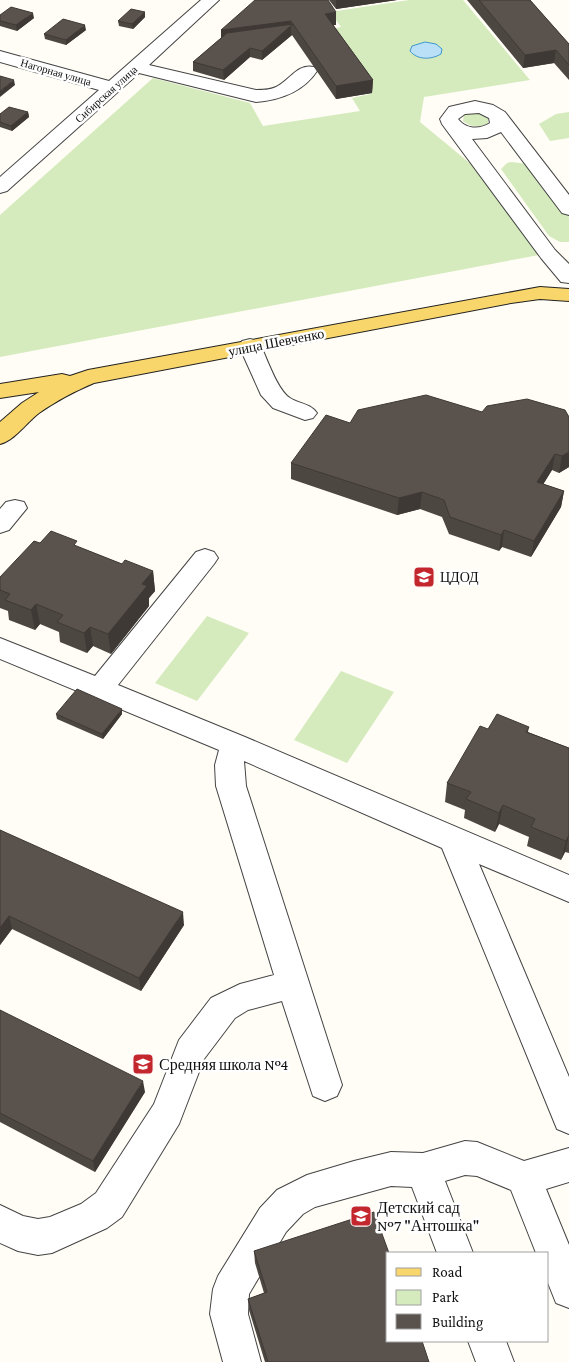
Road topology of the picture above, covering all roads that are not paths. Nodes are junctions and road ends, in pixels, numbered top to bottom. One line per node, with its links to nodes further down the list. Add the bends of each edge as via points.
1 (211, 0): 3 (street, Сибирская улица)
2 (0, 56): 5 (street, Нагорная улица)
3 (136, 67): 4 (street, via 256,96 282,93); 5 (street, Сибирская улица)
4 (308, 71)
5 (113, 88): 8 (street, Сибирская улица)
6 (498, 116): 7 (street, via 484,108 465,108 451,114); 7 (street, via 498,126 485,133 465,132); 9 (street)
7 (451, 124): 10 (street, via 548,254)
8 (0, 187)
9 (569, 209)
10 (569, 277)
11 (569, 288): 12 (street)
12 (540, 294): 13 (main road, улица Шевченко); 14 (main road, улица Шевченко)
13 (569, 296)
14 (250, 346): 15 (main road, улица Шевченко); 17 (street, via 273,395 281,404)
15 (88, 377): 16 (main road); 18 (main road, улица Шевченко, via 34,404)
16 (0, 391)
17 (305, 413)
18 (0, 436)
19 (205, 558): 21 (street)
20 (0, 648): 21 (street)
21 (99, 690): 22 (street)
22 (235, 745): 23 (street); 25 (street, via 229,765 231,786)
23 (454, 840): 24 (street); 27 (street)
24 (569, 889)
25 (293, 984): 26 (street); 31 (street, via 240,998 223,1008 191,1051 167,1113 109,1205 94,1216 46,1236 18,1233)
26 (325, 1085)
27 (569, 1118)
28 (569, 1165): 30 (street)
29 (423, 1170): 30 (street, via 465,1158 477,1159); 32 (street); 35 (street, via 391,1169 307,1192 290,1202 273,1220 232,1289 229,1314)
30 (524, 1178): 33 (street)
31 (0, 1223)
32 (454, 1252)
33 (569, 1290)
34 (487, 1342): 36 (street)
35 (242, 1362)
36 (495, 1362)

